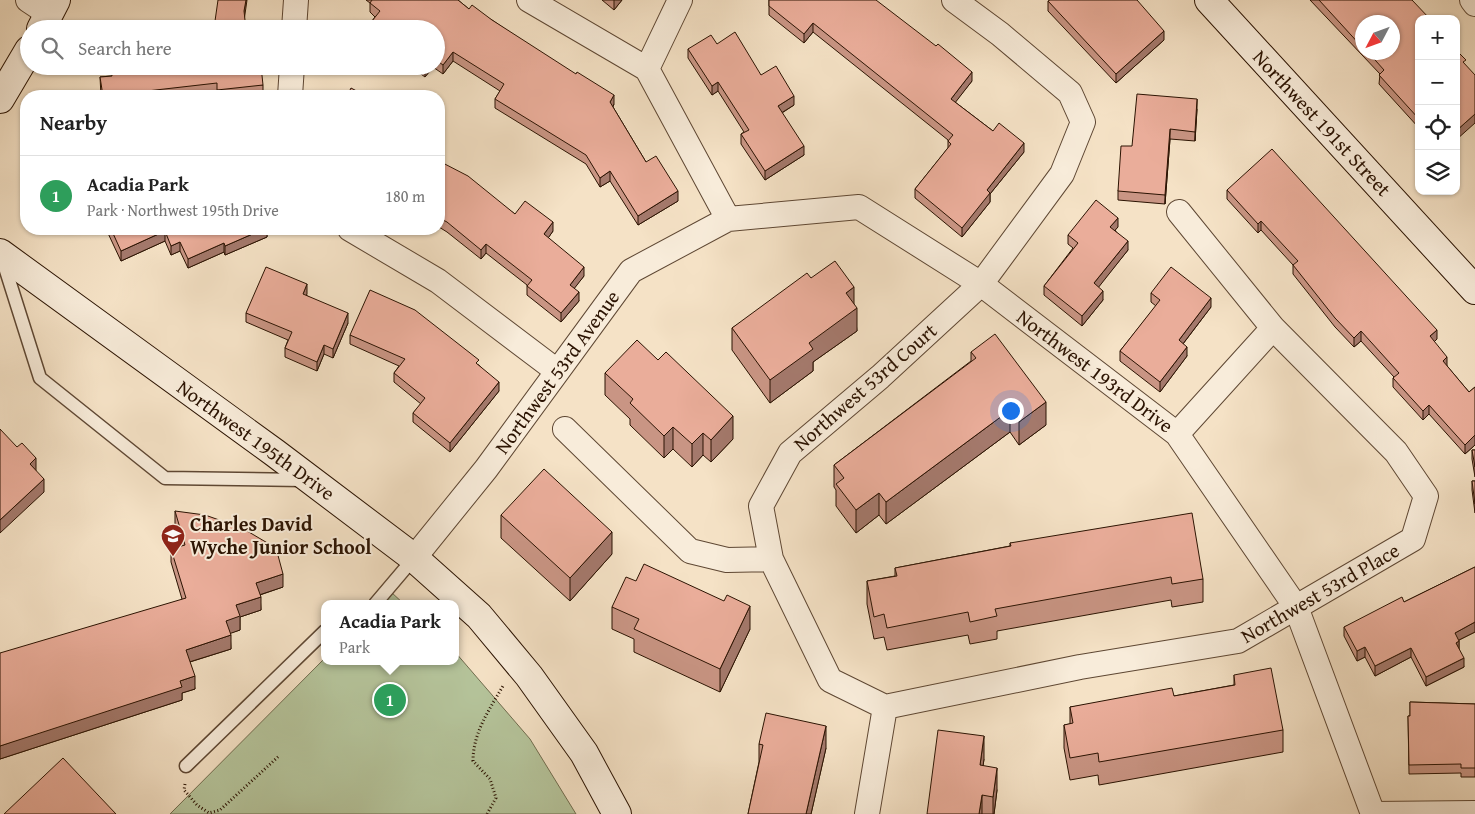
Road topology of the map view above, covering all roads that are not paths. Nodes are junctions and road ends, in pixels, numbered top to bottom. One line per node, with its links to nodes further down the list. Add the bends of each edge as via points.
1 (296, 0): 8 (street)
2 (528, 0): 10 (street)
3 (680, 0): 10 (street)
4 (954, 0): 18 (street, via 1070,93 1083,122 1062,174)
5 (1209, 0): 19 (street, Northwest 191st Street)
6 (1472, 0): 7 (street)
7 (1475, 4)
8 (295, 20)
9 (20, 65): 13 (street)
10 (647, 69): 15 (street)
11 (291, 75): 12 (street)
12 (290, 90)
13 (0, 99)
14 (1179, 212): 20 (street, Northwest 53rd Place)
15 (728, 219): 18 (street, Northwest 53rd Avenue, via 859,207); 21 (street, Northwest 53rd Avenue, via 631,271)
16 (360, 235): 21 (street, via 438,281)
17 (0, 254): 24 (street, Northwest 195th Drive); 24 (lane, via 40,378 165,478)
18 (981, 284): 23 (street, Northwest 193rd Drive); 26 (street, Northwest 53rd Court, via 880,377 790,453 761,506)
19 (1475, 290)
20 (1273, 328): 23 (street); 28 (street, Northwest 53rd Place, via 1396,452 1426,496 1413,539)
21 (557, 372): 25 (street, Northwest 53rd Avenue, via 486,469)
22 (564, 429): 26 (street, via 690,551 726,560)
23 (1177, 434): 28 (street, Northwest 193rd Drive)
24 (311, 480): 25 (street, Northwest 195th Drive)
25 (414, 558): 27 (lane); 33 (street, Northwest 195th Drive, via 479,616 517,662 584,754)
26 (771, 559): 30 (street, via 830,680)
27 (378, 600)
28 (1296, 608): 30 (street, Northwest 53rd Place, via 1238,641 1080,667); 35 (street, Northwest 193rd Drive)
29 (321, 636): 31 (lane)
30 (885, 707): 34 (street)
31 (186, 766)
32 (1475, 813): 35 (street)
33 (617, 814)
34 (867, 814)
35 (1373, 814)

